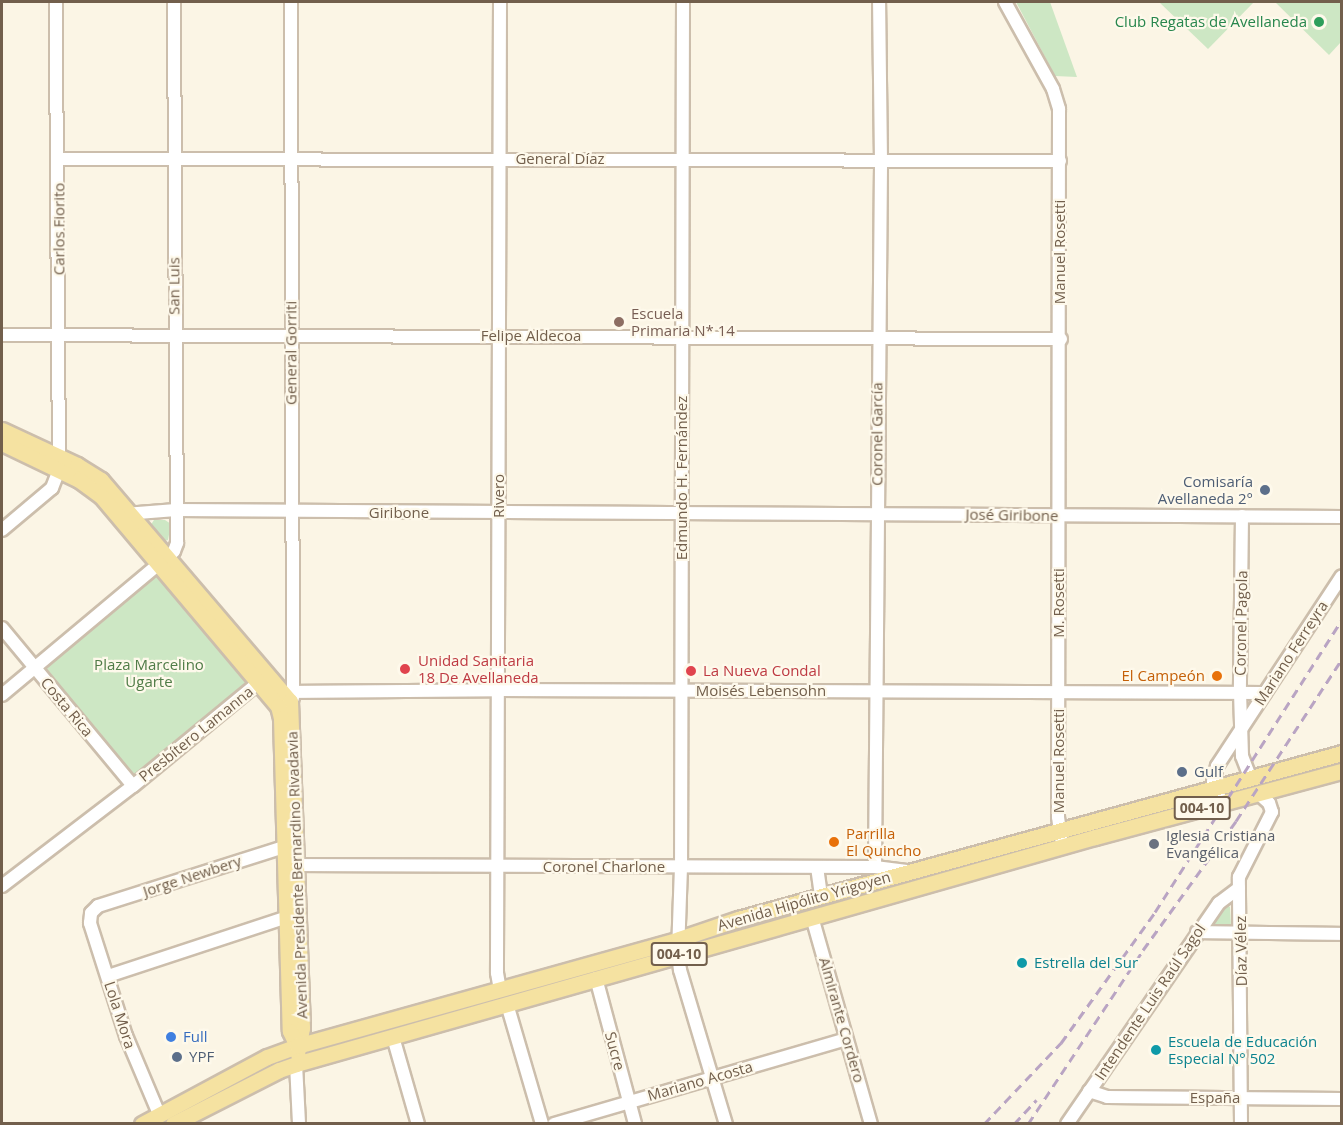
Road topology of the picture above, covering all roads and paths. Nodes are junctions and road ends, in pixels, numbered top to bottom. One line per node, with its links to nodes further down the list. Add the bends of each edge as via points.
1 (56, 2): 9 (street, Carlos Fiorito)
2 (174, 2): 8 (street, San Luis)
3 (291, 2): 10 (street, General Gorriti)
4 (500, 2): 11 (street, Rivero)
5 (683, 2): 12 (street, Edmundo H. Fernández)
6 (879, 2): 13 (street, Coronel García)
7 (1005, 2): 14 (street, Manuel Rosetti, via 1057,99)
8 (174, 158): 9 (street, General Díaz); 10 (street, General Díaz); 16 (street, San Luis)
9 (59, 159): 17 (street, Carlos Fiorito)
10 (291, 159): 11 (street, General Díaz); 19 (street, General Gorriti)
11 (500, 159): 12 (street, General Díaz); 18 (street, Rivero)
12 (683, 160): 13 (street, General Díaz); 20 (street, Edmundo H. Fernández)
13 (881, 161): 14 (street, General Díaz); 21 (street, Coronel García)
14 (1060, 161): 22 (street, Manuel Rosetti)
15 (2, 335): 17 (street, Felipe Aldecoa)
16 (175, 335): 17 (street, Felipe Aldecoa); 19 (street, Felipe Aldecoa); 26 (street, San Luis)
17 (59, 336): 25 (street, Carlos Fiorito)
18 (500, 336): 19 (street, Felipe Aldecoa); 20 (street, Felipe Aldecoa); 28 (street, Rivero)
19 (291, 337): 27 (street, General Gorriti)
20 (682, 337): 21 (street, Felipe Aldecoa); 31 (street, Edmundo H. Fernández)
21 (878, 338): 22 (street, Felipe Aldecoa); 30 (street, Coronel García)
22 (1061, 339): 32 (street, Manuel Rosetti)
23 (2, 430): 25 (main road, Avenida Presidente Bernardino Rivadavia)
24 (2, 443): 25 (main road, Avenida Presidente Bernardino Rivadavia)
25 (59, 464): 29 (main road, Avenida Presidente Bernardino Rivadavia, via 101,480); 35 (street, via 52,488)
26 (176, 510): 27 (street, Giribone); 29 (street, Giribone); 36 (street, San Luis, via 177,543)
27 (293, 513): 28 (street, Giribone); 48 (street, General Gorriti)
28 (499, 513): 31 (street, Giribone); 41 (street, Rivero)
29 (125, 514): 36 (main road, Avenida Presidente Bernardino Rivadavia)
30 (877, 514): 31 (street, José Giribone); 32 (street, José Giribone); 43 (street, Coronel García)
31 (682, 515): 42 (street, Edmundo H. Fernández)
32 (1059, 516): 33 (street, José Giribone); 44 (street, M. Rosetti)
33 (1242, 516): 34 (street, José Giribone); 45 (street, Coronel Pagola)
34 (1341, 517)
35 (2, 530)
36 (163, 560): 39 (street); 40 (main road, Avenida Presidente Bernardino Rivadavia); 48 (main road, Avenida Presidente Bernardino Rivadavia)
37 (1341, 576): 46 (street, Mariano Ferreyra)
38 (2, 628): 39 (street, Costa Rica)
39 (34, 668): 47 (street); 53 (street, Costa Rica)
40 (259, 682): 48 (street, Moisés Lebensohn); 53 (street, Presbítero Lamanna); 58 (main road, Avenida Presidente Bernardino Rivadavia, via 280,712)
41 (498, 690): 42 (street, Moisés Lebensohn); 48 (street, Moisés Lebensohn); 60 (street, Rivero)
42 (681, 691): 43 (street, Moisés Lebensohn); 61 (street, Edmundo H. Fernández)
43 (876, 691): 44 (street, Moisés Lebensohn); 63 (street, Coronel García)
44 (1059, 691): 45 (street, Moisés Lebensohn); 57 (street, Manuel Rosetti)
45 (1240, 692): 46 (street, Moisés Lebensohn); 49 (street, Coronel Pagola)
46 (1265, 693): 49 (street, Mariano Ferreyra)
47 (2, 695)
48 (290, 697): 58 (main road, Avenida Presidente Bernardino Rivadavia)
49 (1241, 730): 52 (street, via 1242,756); 54 (street, Mariano Ferreyra, via 1214,773)
50 (1341, 753): 52 (main road, Avenida Hipólito Yrigoyen / 004-10)
51 (1341, 771): 55 (main road, Avenida Hipólito Yrigoyen / 004-10)
52 (1250, 777): 54 (main road, Avenida Hipólito Yrigoyen / 004-10)
53 (133, 786): 65 (street, Presbítero Lamanna)
54 (1214, 788): 56 (street); 57 (main road, Avenida Hipólito Yrigoyen / 004-10)
55 (1258, 794): 56 (main road, Avenida Hipólito Yrigoyen / 004-10); 66 (street, Díaz Vélez, via 1269,803 1272,816 1240,872)
56 (1222, 803): 57 (main road, Avenida Hipólito Yrigoyen / 004-10)
57 (1061, 838): 64 (main road, Avenida Hipólito Yrigoyen / 004-10); 69 (main road, Avenida Hipólito Yrigoyen / 004-10)
58 (290, 846): 59 (main road, Avenida Presidente Bernardino Rivadavia); 68 (street, Jorge Newbery, via 98,906)
59 (291, 865): 60 (street, Coronel Charlone); 70 (main road, Avenida Presidente Bernardino Rivadavia); 81 (main road, Avenida Presidente Bernardino Rivadavia, via 302,1028)
60 (497, 867): 61 (street, Coronel Charlone); 78 (street, Rivero, via 497,973)
61 (681, 867): 62 (street, Coronel Charlone); 74 (street, Edmundo H. Fernández)
62 (817, 867): 63 (street, Coronel Charlone); 67 (street)
63 (875, 867): 64 (street, Coronel Charlone)
64 (911, 871): 67 (main road, Avenida Hipólito Yrigoyen / 004-10)
65 (2, 886)
66 (1239, 888): 71 (street, Intendente Luis Raúl Sagol, via 1218,903); 72 (street, Díaz Vélez)
67 (821, 896): 74 (main road, Avenida Hipólito Yrigoyen / 004-10)
68 (91, 913): 76 (street, Lola Mora, via 90,923)
69 (812, 916): 75 (main road, Avenida Hipólito Yrigoyen / 004-10); 80 (street, Almirante Cordero)
70 (287, 917): 76 (street); 81 (main road, Avenida Presidente Bernardino Rivadavia, via 290,1031)
71 (1197, 933): 72 (street); 84 (street, Intendente Luis Raúl Sagol)
72 (1241, 933): 73 (street); 85 (street, Díaz Vélez)
73 (1341, 934)
74 (679, 939): 75 (street, Edmundo H. Fernández); 78 (main road, Avenida Hipólito Yrigoyen / 004-10)
75 (678, 954): 77 (main road, Avenida Hipólito Yrigoyen / 004-10); 83 (street, Edmundo H. Fernández)
76 (108, 976): 88 (street, Lola Mora, via 131,1051)
77 (596, 978): 78 (main road, Avenida Hipólito Yrigoyen / 004-10); 87 (street, Sucre)
78 (504, 997): 79 (main road, Avenida Hipólito Yrigoyen / 004-10); 81 (main road, Avenida Hipólito Yrigoyen / 004-10); 93 (street, Rivero)
79 (393, 1037): 82 (main road, Avenida Hipólito Yrigoyen / 004-10); 92 (street)
80 (846, 1039): 83 (street, Mariano Acosta); 97 (street, Almirante Cordero)
81 (297, 1046): 82 (main road); 88 (main road, Avenida Hipólito Yrigoyen / 004-10, via 267,1057)
82 (296, 1064): 90 (main road, Avenida Hipólito Yrigoyen / 004-10); 91 (street)
83 (712, 1078): 87 (street, Mariano Acosta); 96 (street, Edmundo H. Fernández)
84 (1089, 1091): 85 (street, España, via 1107,1097); 98 (street, Intendente Luis Raúl Sagol)
85 (1241, 1098): 86 (street, España); 99 (street, Díaz Vélez)
86 (1341, 1099)
87 (629, 1102): 94 (street, Mariano Acosta); 95 (street, Sucre)
88 (159, 1114): 89 (main road, Avenida Hipólito Yrigoyen / 004-10)
89 (142, 1124)
90 (172, 1124)
91 (299, 1124)
92 (418, 1124)
93 (542, 1124)
94 (554, 1124)
95 (635, 1124)
96 (726, 1124)
97 (872, 1124)
98 (1067, 1124)
99 (1241, 1124)

